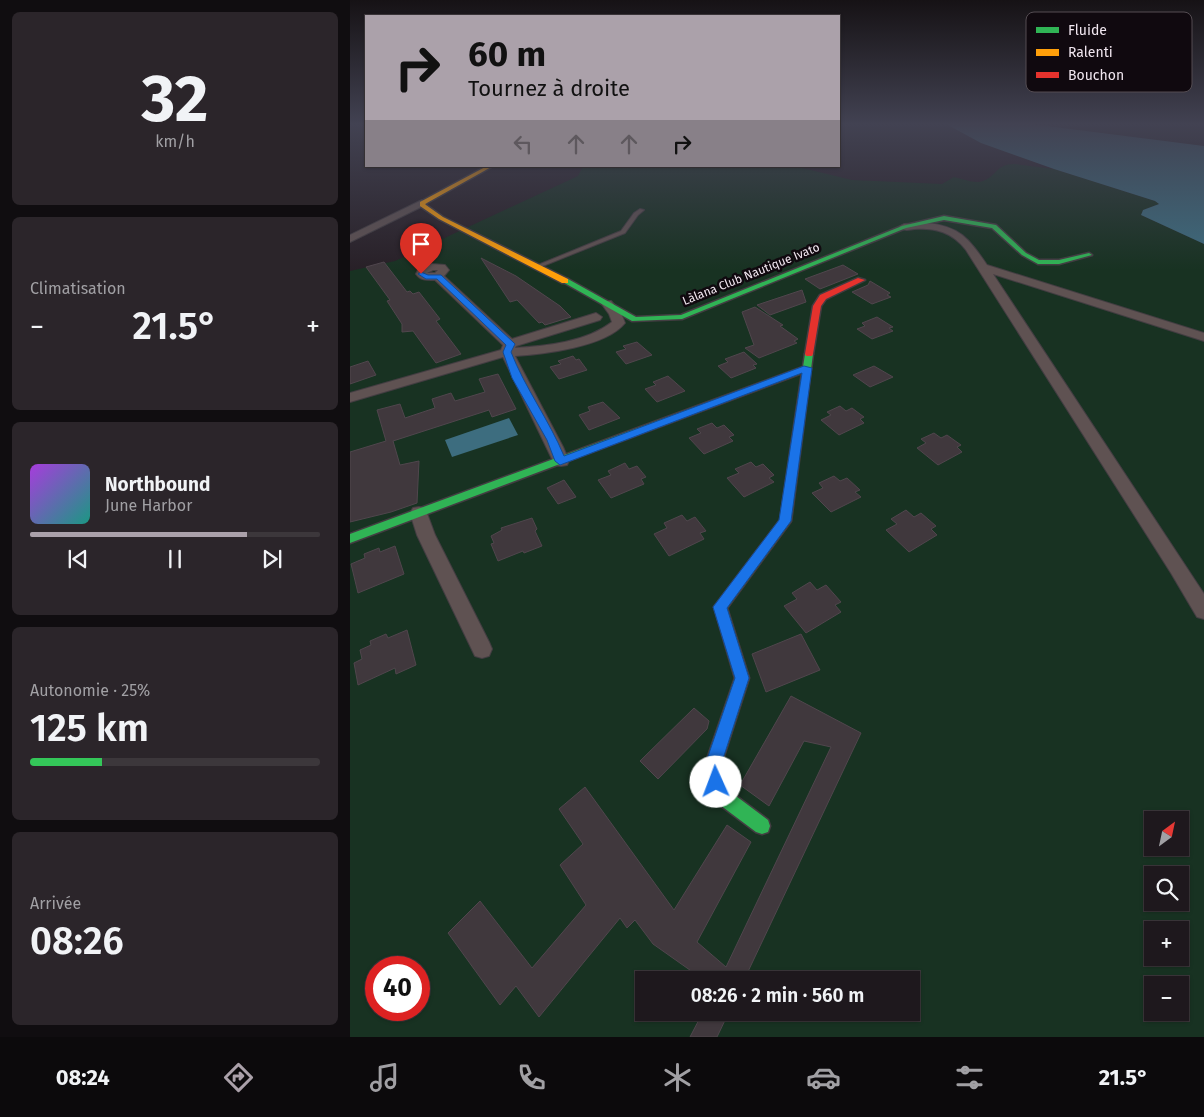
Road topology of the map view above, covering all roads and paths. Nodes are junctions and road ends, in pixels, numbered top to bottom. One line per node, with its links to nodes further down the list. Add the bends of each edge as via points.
1 (479, 172): 2 (street)
2 (422, 203): 5 (street); 7 (street, Làlana Club Nautique Ivato, via 440,218)
3 (642, 210): 7 (lane, via 623,232)
4 (904, 227): 6 (street, Làlana Club Nautique Ivato, via 944,218 969,221 994,226 1024,254 1038,262 1058,262); 8 (street, via 926,226 960,236); 11 (street, Làlana Club Nautique Ivato, via 682,317 635,319)
5 (350, 239)
6 (1089, 255)
7 (536, 267): 11 (street, Làlana Club Nautique Ivato)
8 (983, 267): 13 (street); 20 (street)
9 (438, 276): 14 (street)
10 (861, 280): 15 (street, via 823,297 817,306)
11 (607, 303): 14 (street, via 619,324 600,335 515,353)
12 (596, 316): 14 (street)
13 (1204, 336)
14 (509, 348): 16 (street); 17 (street, via 517,378 552,440)
15 (807, 368): 17 (street); 22 (street, via 785,521 720,607 742,678 714,762 716,782 726,799)
16 (350, 398)
17 (560, 461): 18 (street)
18 (419, 513): 19 (street); 21 (street, via 426,535)
19 (350, 539)
20 (1204, 611)
21 (482, 649)
22 (762, 826)

